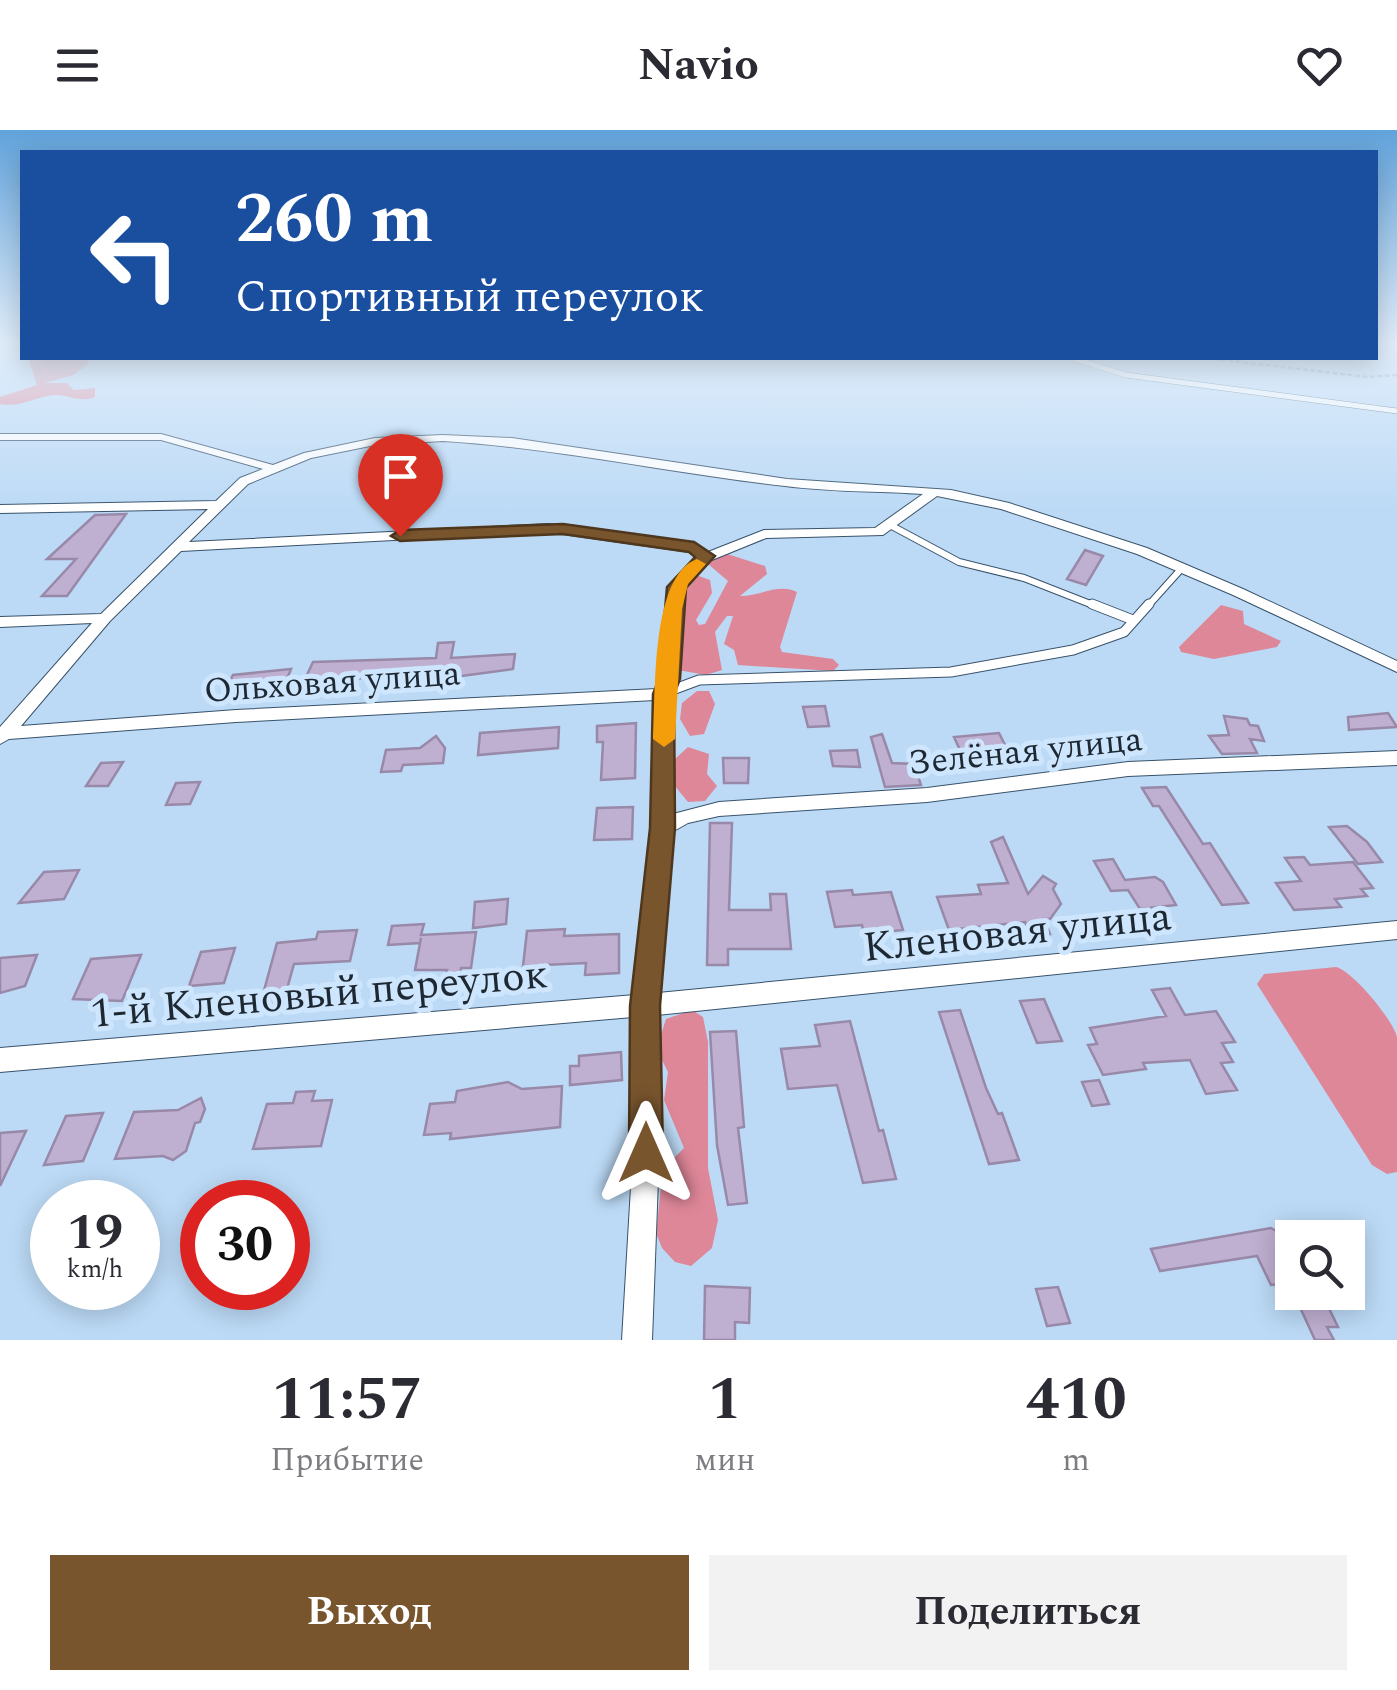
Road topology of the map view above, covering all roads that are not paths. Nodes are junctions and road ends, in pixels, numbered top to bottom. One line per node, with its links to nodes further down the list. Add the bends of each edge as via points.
1 (1298, 397): 2 (lane)
2 (1397, 411)
3 (0, 436): 4 (street, via 161,437)
4 (270, 468): 5 (street, via 375,438 439,434 788,483); 6 (street)
5 (937, 491): 8 (street); 11 (street, via 1002,506)
6 (216, 505): 7 (street); 9 (street)
7 (0, 509)
8 (890, 525): 10 (street, via 853,535 764,534); 13 (lane, via 960,562 1024,578)
9 (176, 547): 10 (street, via 548,528 694,548); 12 (street)
10 (706, 556): 16 (street, via 677,587)
11 (1182, 568): 13 (lane); 15 (street)
12 (105, 618): 14 (street); 17 (street)
13 (1133, 620): 16 (lane, via 1114,639 976,668 700,680)
14 (0, 622)
15 (1397, 668)
16 (664, 694): 17 (street, Ольховая улица, via 236,716); 19 (street)
17 (2, 736)
18 (1397, 758): 19 (street, Зелёная улица, via 1128,769 927,795 719,809)
19 (663, 828): 21 (street)
20 (1397, 930): 21 (street, Кленовая улица)
21 (645, 1006): 22 (street, 1-й Кленовый переулок); 23 (street)
22 (0, 1060)
23 (638, 1340)

